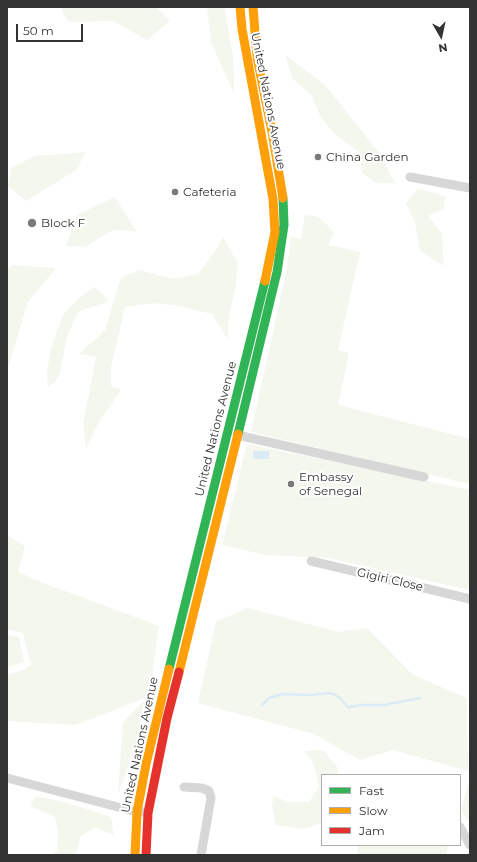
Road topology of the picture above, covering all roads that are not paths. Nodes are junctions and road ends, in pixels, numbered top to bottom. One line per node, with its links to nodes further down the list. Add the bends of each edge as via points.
1 (240, 7): 7 (street, United Nations Avenue, via 272,193 274,232 270,264)
2 (253, 7): 5 (street, United Nations Avenue, via 257,57 272,132 283,201 284,226 277,272)
3 (410, 177): 4 (street)
4 (470, 188)
5 (238, 435): 6 (street); 8 (street, United Nations Avenue)
6 (424, 477)
7 (209, 512): 8 (street); 13 (street, United Nations Avenue, via 161,699)
8 (218, 513): 14 (street, United Nations Avenue, via 166,718)
9 (311, 561): 10 (street, Gigiri Close)
10 (470, 598)
11 (7, 778): 13 (street)
12 (184, 787): 19 (street, via 202,788 209,791 211,798)
13 (137, 812): 14 (street); 17 (street, United Nations Avenue)
14 (148, 813): 18 (street, United Nations Avenue)
15 (461, 829): 16 (street)
16 (470, 845)
17 (135, 855)
18 (146, 855)
19 (201, 855)

